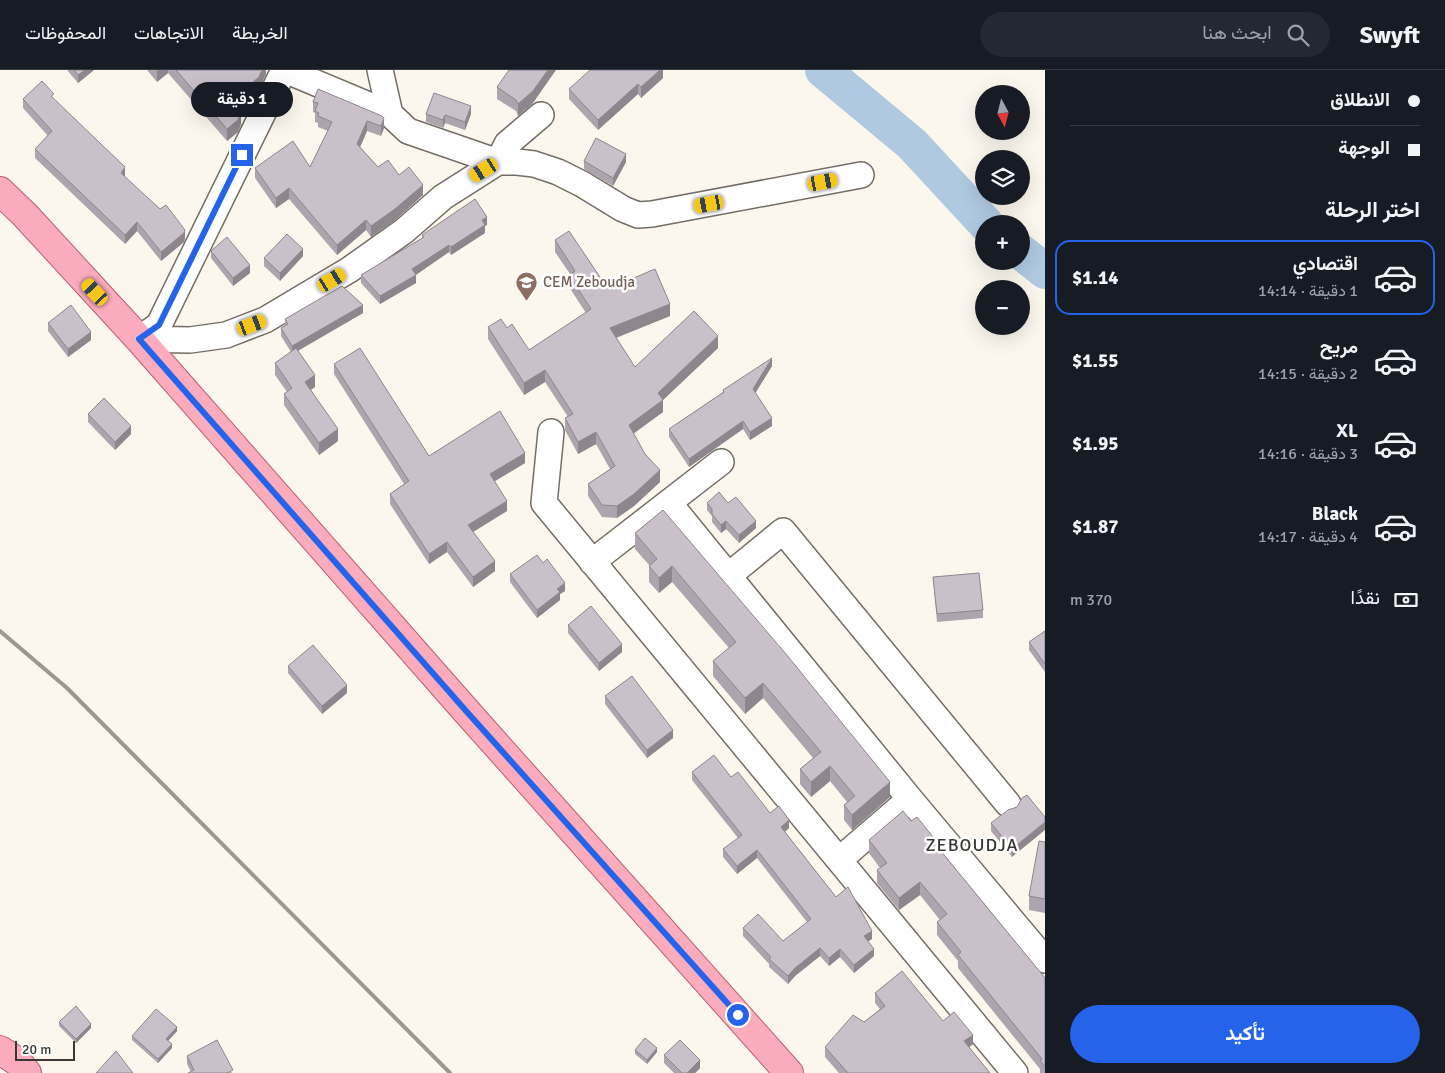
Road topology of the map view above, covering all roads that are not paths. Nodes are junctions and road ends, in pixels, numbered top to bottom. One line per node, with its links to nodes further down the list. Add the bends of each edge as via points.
1 (285, 70): 3 (street); 8 (street, via 159,325)
2 (380, 70): 3 (street)
3 (390, 114): 5 (street, via 408,131)
4 (541, 115): 5 (street, via 507,144)
5 (498, 162): 6 (street, via 534,164 558,172 638,215); 8 (street, via 443,197 404,231 349,270 265,320 226,335 190,340)
6 (862, 175)
7 (0, 191): 8 (main road)
8 (139, 339): 18 (main road)
9 (551, 432): 12 (street, via 544,504)
10 (721, 462): 11 (street)
11 (669, 504): 12 (street); 13 (street)
12 (592, 562): 16 (street)
13 (728, 576): 14 (street); 15 (street, via 782,531)
14 (910, 799): 16 (street); 17 (street)
15 (1008, 804)
16 (839, 860): 19 (street)
17 (1045, 960)
18 (789, 1073)
19 (1015, 1073)

